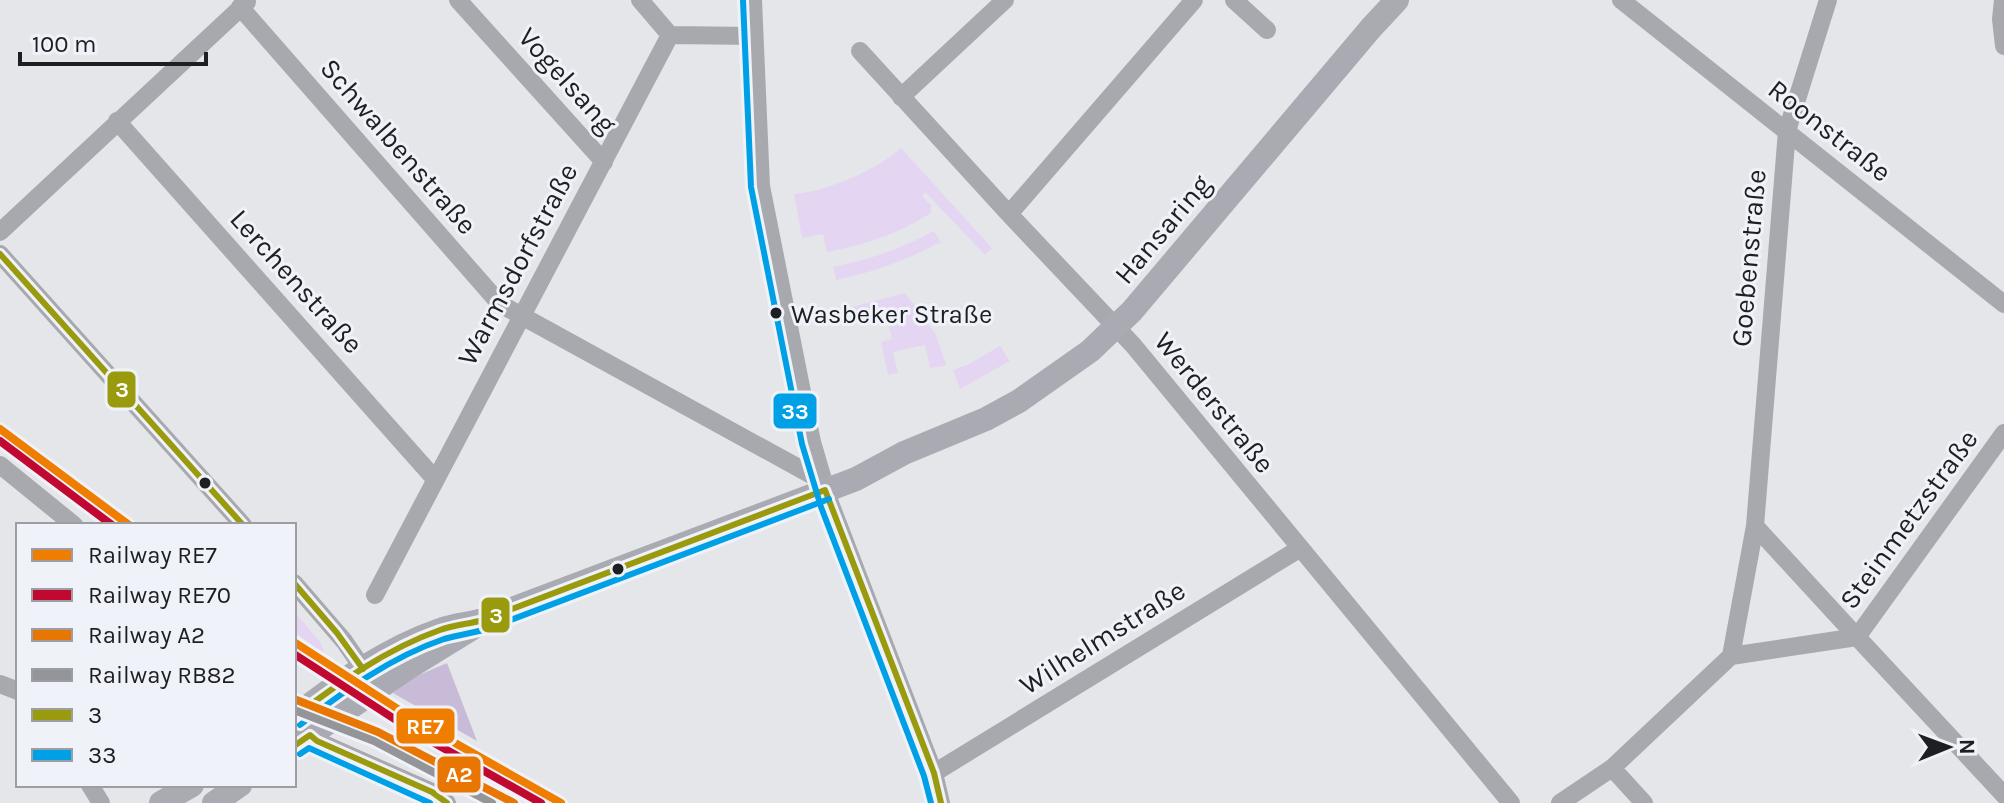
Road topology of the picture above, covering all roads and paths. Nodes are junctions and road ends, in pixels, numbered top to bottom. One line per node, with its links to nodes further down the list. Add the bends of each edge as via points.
1 (458, 0): 20 (street, Vogelsang)
2 (640, 0): 13 (street)
3 (753, 0): 14 (street)
4 (1005, 0): 17 (street)
5 (1194, 0): 21 (street)
6 (1234, 0): 12 (street)
7 (1397, 0): 26 (main road, Hansaring)
8 (1621, 0): 19 (street, Roonstraße)
9 (1828, 0): 19 (street, Goebenstraße)
10 (2003, 0): 15 (street)
11 (245, 4): 18 (street); 25 (street, Schwalbenstraße, via 500,304)
12 (1267, 30)
13 (670, 35): 14 (street); 20 (street, Warmsdorfstraße)
14 (754, 36): 30 (street, via 761,186)
15 (2004, 46)
16 (860, 51): 17 (street, Werderstraße)
17 (901, 97): 21 (street, Werderstraße)
18 (117, 121): 22 (street); 29 (street, Lerchenstraße)
19 (1787, 131): 24 (street, Roonstraße); 33 (street, Goebenstraße)
20 (604, 162): 25 (street, Warmsdorfstraße)
21 (1009, 214): 26 (street, Werderstraße)
22 (0, 232)
23 (0, 254): 32 (street)
24 (2004, 304)
25 (521, 317): 29 (street, Warmsdorfstraße); 30 (street, Schwalbenstraße, via 817,478)
26 (1117, 327): 30 (main road, Hansaring, via 1019,401); 34 (street, Werderstraße)
27 (2004, 433): 37 (street, Steinmetzstraße)
28 (0, 465): 31 (street)
29 (434, 478): 36 (street, Warmsdorfstraße)
30 (825, 490): 39 (main road, Hansaring, via 483,620 403,645); 42 (street)
31 (72, 523)
32 (241, 523)
33 (1755, 526): 37 (street); 38 (street, Goebenstraße)
34 (1299, 549): 42 (street, Wilhelmstraße); 50 (street, Werderstraße)
35 (296, 585): 39 (street)
36 (375, 595)
37 (1857, 637): 38 (street); 45 (street)
38 (1731, 656): 41 (street)
39 (370, 679): 40 (main road, Hansaring)
40 (299, 732): 48 (street)
41 (1612, 768): 51 (street); 52 (street)
42 (934, 773): 49 (street)
43 (189, 787): 46 (main road)
44 (237, 787): 47 (main road)
45 (2004, 795)
46 (161, 803)
47 (214, 803)
48 (447, 803)
49 (941, 803)
50 (1511, 803)
51 (1560, 803)
52 (1644, 803)

